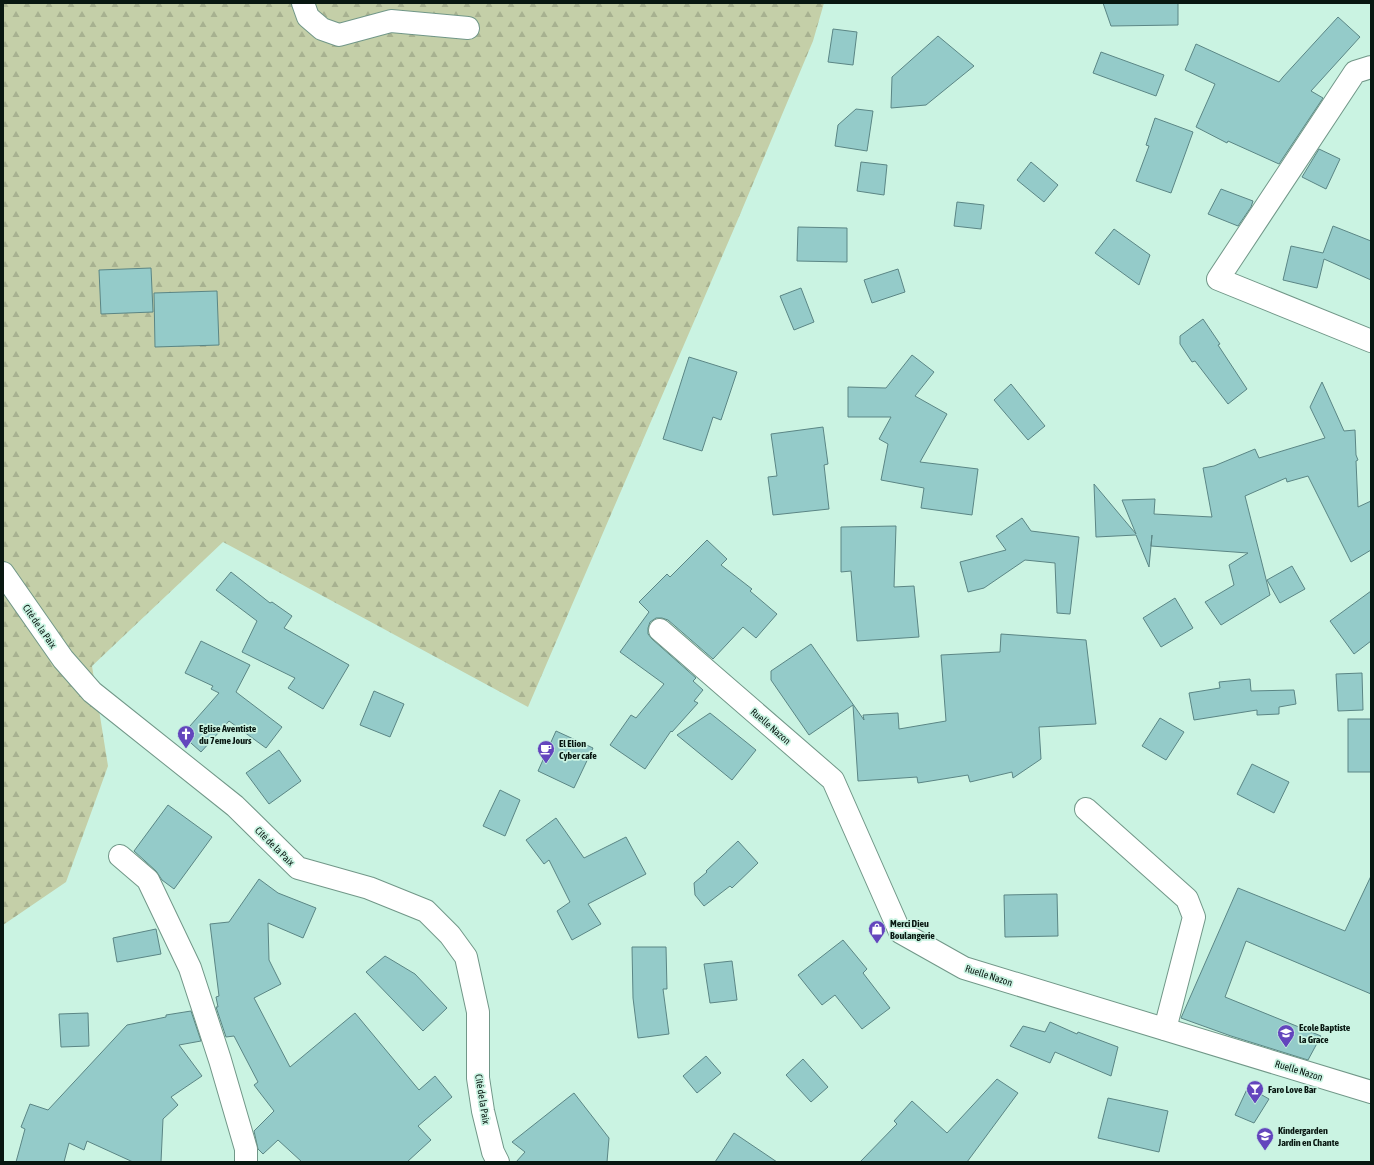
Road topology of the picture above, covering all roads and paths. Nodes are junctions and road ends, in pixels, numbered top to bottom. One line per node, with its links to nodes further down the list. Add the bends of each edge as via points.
1 (303, 3): 2 (street, via 308,17 322,29 339,35 391,21)
2 (468, 28)
3 (1371, 67): 4 (street, via 1355,72 1218,279)
4 (1371, 341)
5 (3, 573): 12 (street, Cité de la Paix, via 63,659 92,692 235,806 298,868 369,888 426,911 450,935 466,958 478,1012 478,1078 483,1111)
6 (660, 630): 9 (street, Ruelle Nazon, via 833,780 900,932 964,968)
7 (1086, 809): 9 (street, via 1187,899 1194,917)
8 (120, 856): 11 (street, via 148,880 190,968 246,1149)
9 (1164, 1029): 10 (street, Ruelle Nazon)
10 (1371, 1092)
11 (246, 1162)
12 (498, 1162)

